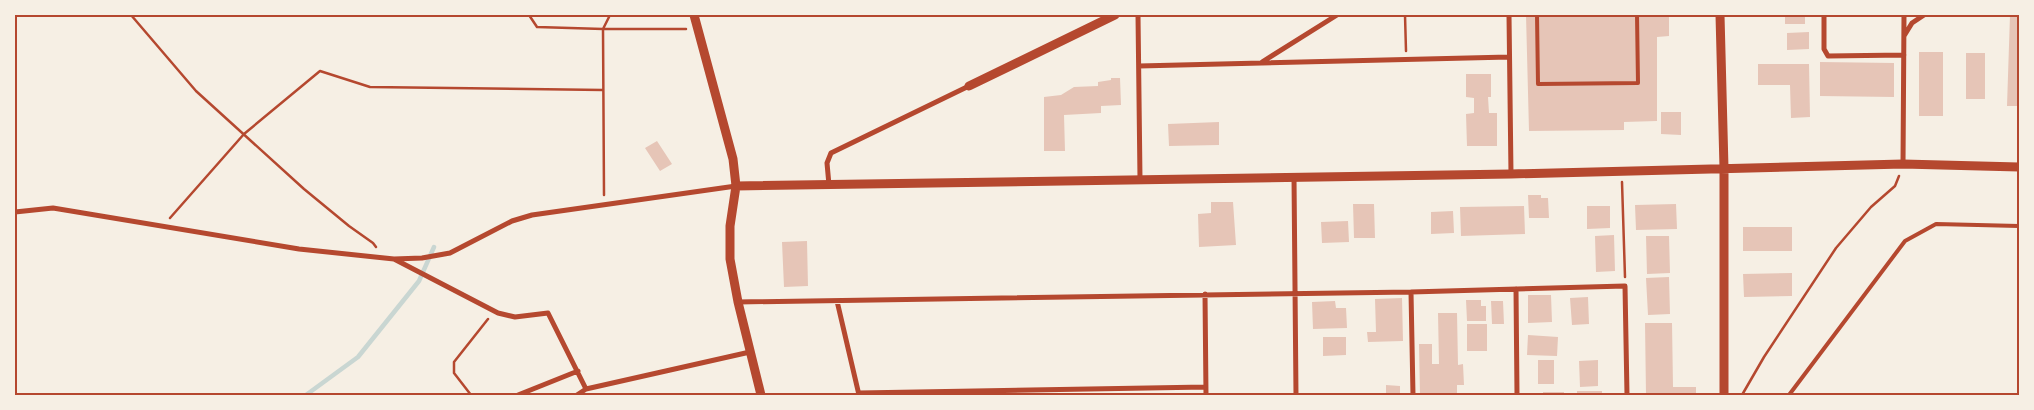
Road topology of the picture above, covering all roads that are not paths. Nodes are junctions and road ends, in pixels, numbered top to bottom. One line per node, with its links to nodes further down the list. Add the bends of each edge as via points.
1 (694, 15): 25 (street, via 733,159)
2 (1115, 15): 17 (street)
3 (1138, 15): 16 (street)
4 (1338, 15): 15 (street)
5 (1509, 15): 14 (street)
6 (1537, 15): 7 (lane, via 1538,84 1638,83)
7 (1637, 15)
8 (1720, 15): 19 (street)
9 (1824, 15): 13 (street, via 1824,49 1828,56)
10 (1904, 15): 12 (street)
11 (1924, 15): 12 (street, via 1912,23)
12 (1904, 37): 13 (street)
13 (1904, 55): 18 (street)
14 (1509, 57): 15 (street); 21 (street)
15 (1261, 63): 16 (street)
16 (1139, 66): 23 (street)
17 (969, 86): 24 (street, via 830,153 827,163)
18 (1903, 164): 19 (street); 20 (street)
19 (1724, 168): 21 (street); 48 (street)
20 (2019, 168)
21 (1511, 174): 22 (street)
22 (1294, 177): 23 (street); 32 (street)
23 (1140, 179): 24 (street)
24 (829, 185): 25 (street)
25 (736, 186): 28 (street, via 532,215 512,221 450,253); 34 (street, via 730,226 730,259)
26 (15, 212): 28 (street, via 53,208 298,249)
27 (2019, 226): 49 (lane, via 1936,224 1906,241)
28 (394, 259): 36 (street, via 494,311 515,317 548,314)
29 (1516, 289): 30 (street); 46 (street); 47 (street, via 1625,286)
30 (1410, 292): 32 (street); 45 (street)
31 (1205, 294): 32 (street); 33 (street); 37 (street)
32 (1296, 294): 44 (street)
33 (837, 301): 34 (street); 39 (street)
34 (738, 302): 35 (street)
35 (750, 352): 38 (street); 42 (street)
36 (578, 371): 38 (street); 40 (street)
37 (1206, 387): 39 (street); 43 (street)
38 (586, 389): 41 (street)
39 (859, 394)
40 (518, 395)
41 (577, 395)
42 (761, 395)
43 (1206, 395)
44 (1296, 395)
45 (1413, 395)
46 (1517, 395)
47 (1627, 395)
48 (1724, 395)
49 (1789, 395)

